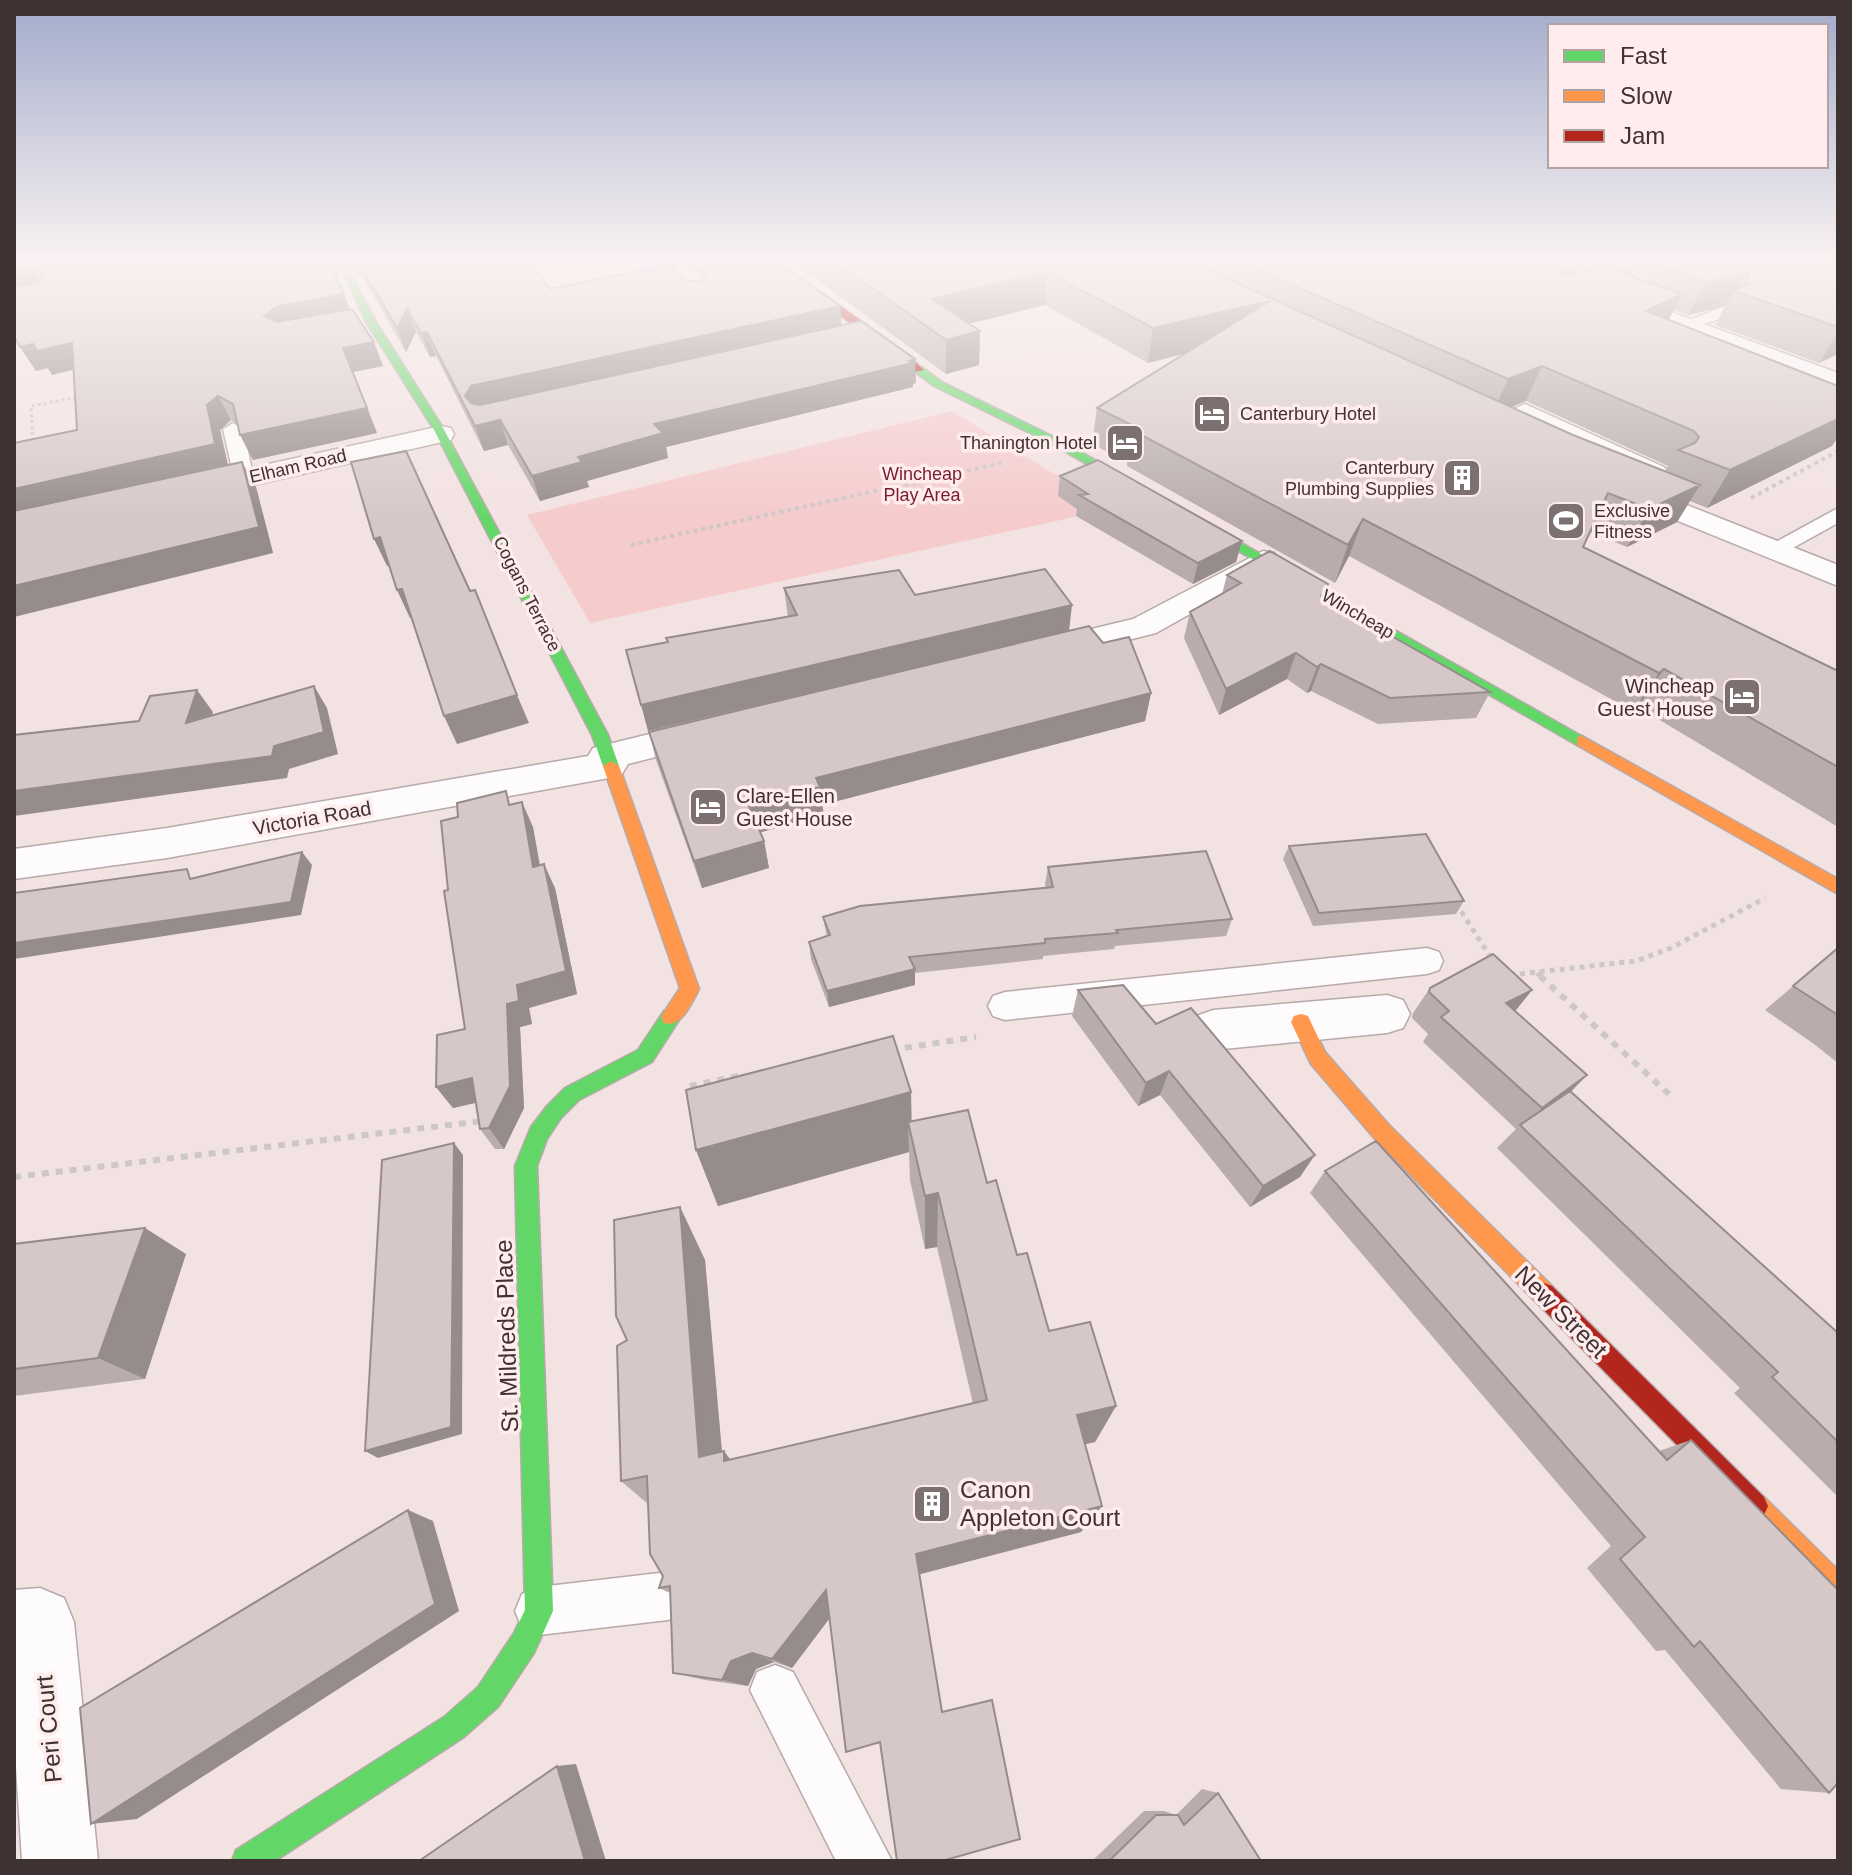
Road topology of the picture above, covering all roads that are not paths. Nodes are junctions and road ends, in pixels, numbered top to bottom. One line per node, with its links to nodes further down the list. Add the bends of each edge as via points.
1 (380, 346): 8 (main road, Cogans Terrace)
2 (887, 346): 15 (main road, Wincheap, via 938,384 1054,441)
3 (1732, 346): 4 (street)
4 (1838, 382): 5 (lane)
5 (1813, 393)
6 (1474, 421): 9 (street); 11 (lane, via 1525,410 1664,474)
7 (233, 429): 10 (lane)
8 (441, 434): 10 (street, Elham Road); 19 (main road, Cogans Terrace, via 600,735)
9 (1525, 445)
10 (244, 478): 12 (street, Elham Road)
11 (1613, 484): 14 (street)
12 (166, 496)
13 (1838, 514): 14 (lane)
14 (1772, 550): 16 (street)
15 (1263, 560): 17 (street, via 1144,626); 21 (main road, Wincheap)
16 (1838, 576)
17 (1005, 660)
18 (744, 723): 19 (street, Victoria Road)
19 (608, 761): 20 (street, Victoria Road, via 167,843); 30 (main road, St. Mildreds Place, via 690,989 645,1056 572,1094 554,1112 538,1134 526,1166)
20 (14, 864)
21 (1838, 887)
22 (1427, 961): 23 (lane)
23 (1281, 979): 24 (lane); 26 (lane)
24 (1005, 1006)
25 (1387, 1014): 26 (street)
26 (1301, 1022): 27 (street); 28 (main road, New Street, via 1318,1058 1382,1132)
27 (1213, 1030)
28 (1838, 1589)
29 (668, 1596): 30 (lane)
30 (539, 1611): 34 (main road, St. Mildreds Place, via 488,1697 454,1727)
31 (14, 1624): 33 (street, Peri Court, via 40,1622)
32 (775, 1690): 35 (lane)
33 (60, 1861)
34 (247, 1861)
35 (865, 1861)

